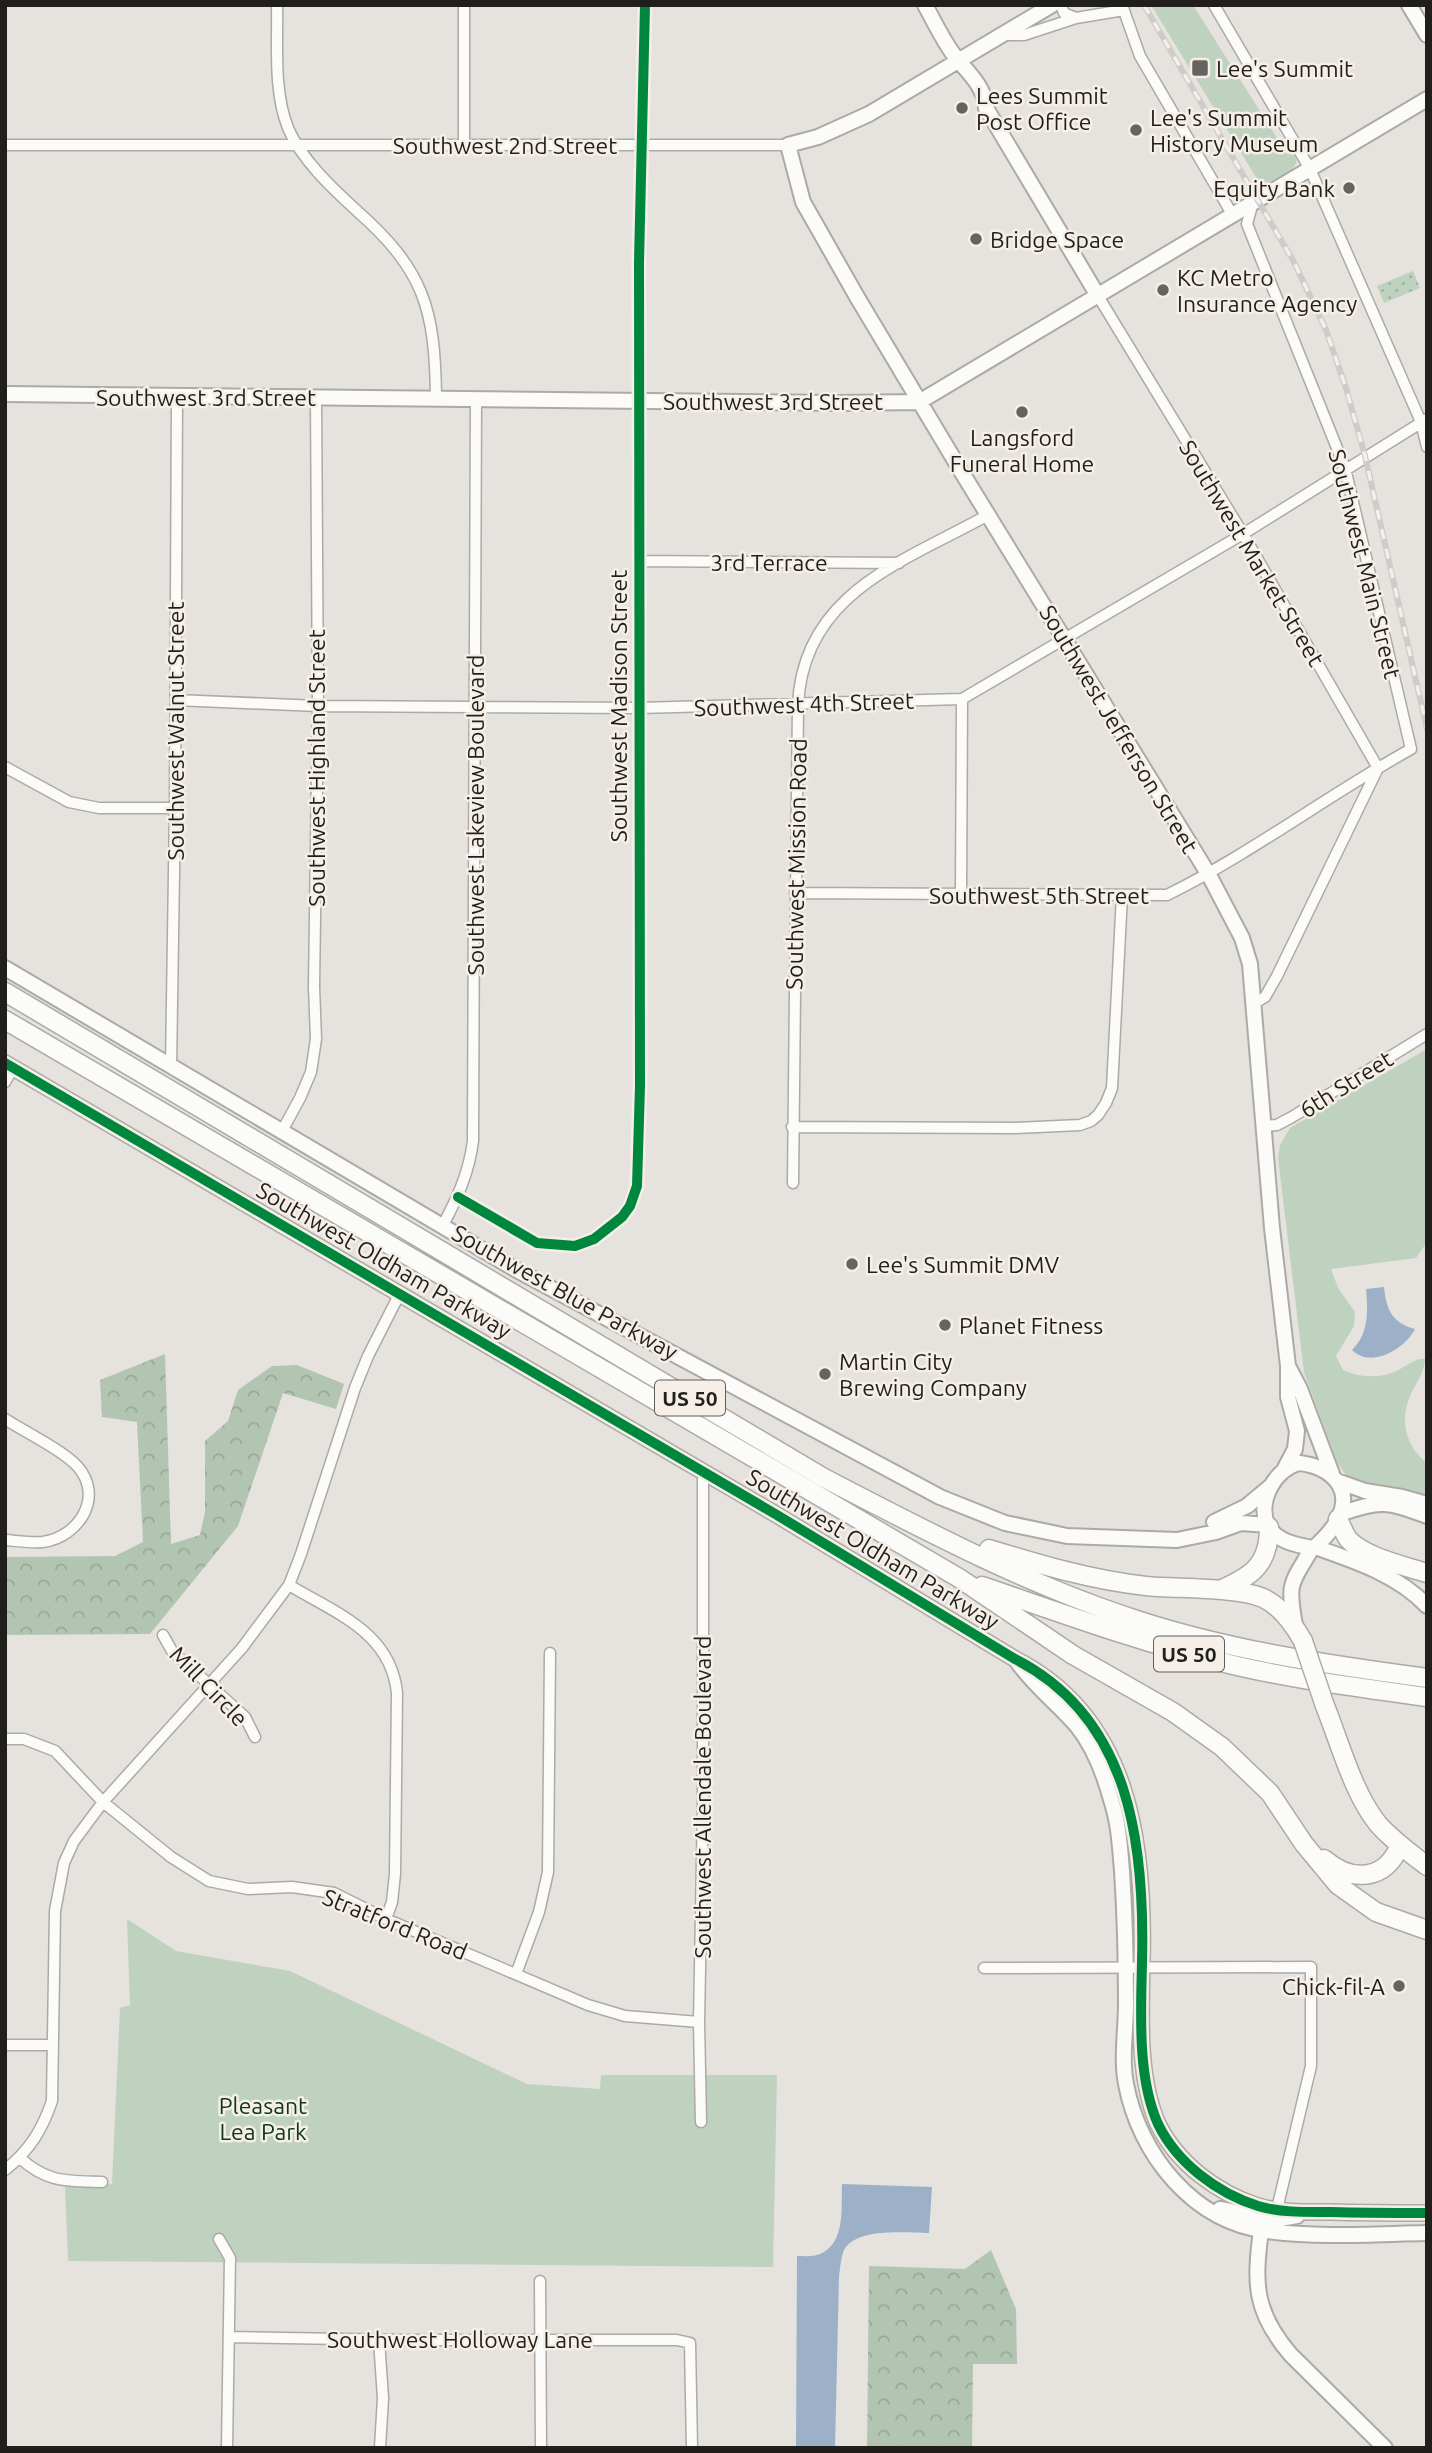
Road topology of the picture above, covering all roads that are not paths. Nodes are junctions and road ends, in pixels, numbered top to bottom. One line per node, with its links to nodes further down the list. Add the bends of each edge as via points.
1 (278, 5): 15 (street, via 280,86 288,128)
2 (464, 5): 16 (street)
3 (645, 5): 19 (street, Southwest Madison Street)
4 (925, 5): 13 (street, Southwest Market Street)
5 (1052, 5): 11 (street, Southwest 2nd Street)
6 (1061, 5): 10 (street)
7 (1214, 5): 20 (street)
8 (1409, 5): 12 (street)
9 (1123, 8): 10 (street); 22 (street, via 1140,56)
10 (1076, 18): 11 (street, via 1024,35)
11 (1002, 34): 13 (street, Southwest 2nd Street)
12 (1427, 35)
13 (958, 60): 18 (street, Southwest 2nd Street, via 869,114); 24 (street, Southwest Market Street, via 971,74 986,108)
14 (1427, 99): 20 (street)
15 (297, 144): 16 (street, Southwest 2nd Street); 17 (street, Southwest 2nd Street); 28 (street, via 319,176 406,261 429,317)
16 (464, 144): 19 (street, Southwest 2nd Street)
17 (5, 145)
18 (788, 145): 19 (street, Southwest 2nd Street); 31 (street, Southwest Jefferson Street, via 803,202)
19 (642, 146): 30 (street, Southwest Madison Street)
20 (1310, 169): 21 (street); 32 (street)
21 (1254, 202): 22 (street); 23 (street)
22 (1227, 217): 23 (street); 24 (street)
23 (1247, 225): 34 (street, Southwest Main Street)
24 (1098, 296): 31 (street); 36 (street, Southwest Market Street)
25 (5, 394): 26 (street, Southwest 3rd Street)
26 (177, 396): 27 (street, Southwest 3rd Street); 41 (street, Southwest Walnut Street)
27 (316, 398): 28 (street, Southwest 3rd Street); 43 (street, Southwest Highland Street)
28 (436, 398): 29 (street, Southwest 3rd Street)
29 (475, 398): 30 (street, Southwest 3rd Street); 44 (street, Southwest Lakeview Boulevard)
30 (639, 400): 31 (street, Southwest 3rd Street); 37 (street, Southwest Madison Street)
31 (919, 402): 35 (street, Southwest Jefferson Street)
32 (1424, 420): 33 (street); 34 (street, Southwest 4th Street)
33 (1427, 447)
34 (1345, 468): 36 (street, Southwest 4th Street); 46 (street, Southwest Main Street)
35 (988, 515): 38 (street, Southwest Mission Road); 39 (street, Southwest Jefferson Street)
36 (1243, 534): 39 (street, Southwest 4th Street); 48 (street, Southwest Market Street)
37 (639, 561): 38 (street, 3rd Terrace); 45 (street, Southwest Madison Street)
38 (900, 563): 42 (street, Southwest Mission Road, via 853,592 824,623 804,662)
39 (1064, 639): 40 (street, Southwest 4th Street); 50 (street, Southwest Jefferson Street)
40 (962, 699): 42 (street, Southwest 4th Street); 52 (street)
41 (176, 700): 43 (street, Southwest 4th Street); 49 (street, Southwest Walnut Street)
42 (798, 705): 45 (street, Southwest 4th Street); 51 (street, Southwest Mission Road)
43 (318, 706): 44 (street, Southwest 4th Street); 64 (street, Southwest Highland Street, via 316,1040 311,1072)
44 (475, 708): 45 (street, Southwest 4th Street); 66 (street, Southwest Lakeview Boulevard, via 473,1140 470,1167)
45 (639, 708): 66 (street, Southwest Madison Street, via 640,1086 634,1195 609,1230 575,1246 537,1243)
46 (1411, 750): 48 (street, Southwest 5th Street)
47 (5, 767): 49 (street, via 69,802 99,808)
48 (1378, 768): 50 (street, Southwest 5th Street); 56 (street, via 1278,976 1265,997)
49 (175, 807): 60 (street, Southwest Walnut Street)
50 (1209, 875): 53 (street, Southwest 5th Street, via 1167,895); 56 (street, Southwest Jefferson Street, via 1246,951)
51 (795, 893): 52 (street, Southwest 5th Street); 63 (street, Southwest Mission Road)
52 (961, 894): 53 (street, Southwest 5th Street)
53 (1122, 895): 63 (street, via 1112,1088 1091,1121 1015,1128)
54 (5, 968): 60 (street, Southwest Blue Parkway)
55 (5, 992): 79 (highway, US 50, via 824,1478)
56 (1253, 1004): 62 (street, Southwest Jefferson Street)
57 (5, 1020): 84 (highway, US 50)
58 (1427, 1034): 62 (street, 6th Street, via 1292,1117)
59 (9, 1065): 61 (street); 68 (street, Southwest Oldham Parkway)
60 (171, 1067): 64 (street, Southwest Blue Parkway)
61 (5, 1082)
62 (1263, 1126): 69 (street, Southwest Jefferson Street)
63 (792, 1127): 65 (street, Southwest Mission Road)
64 (282, 1131): 67 (street, Southwest Blue Parkway)
65 (793, 1182)
66 (458, 1197): 67 (street, Southwest Lakeview Boulevard)
67 (443, 1225): 80 (street, Southwest Blue Parkway, via 515,1269 940,1497 1005,1523 1067,1536)
68 (400, 1293): 72 (street, Southwest Oldham Parkway); 85 (street, via 355,1388)
69 (1287, 1366): 71 (street, Southwest Jefferson Street, via 1297,1439); 73 (street, Southwest Jefferson Street)
70 (5, 1419): 81 (street, via 76,1465 89,1492 88,1508 72,1531 44,1542)
71 (1285, 1468): 73 (street, via 1311,1465); 74 (street)
72 (703, 1472): 97 (street, Southwest Oldham Parkway, via 1015,1659 1079,1728); 107 (street, Southwest Allendale Boulevard)
73 (1334, 1478): 75 (street, via 1365,1491); 76 (street, via 1343,1503)
74 (1271, 1486): 78 (street, via 1266,1502); 80 (street, Southwest Blue Parkway, via 1222,1519)
75 (1427, 1504)
76 (1339, 1516): 77 (street, via 1362,1506 1386,1503); 82 (street); 83 (highway, via 1354,1545)
77 (1427, 1516)
78 (1268, 1526): 80 (street, Southwest Blue Parkway, via 1248,1522 1177,1540); 82 (street, via 1285,1541); 86 (highway, via 1268,1549 1258,1567)
79 (922, 1529): 86 (highway, via 1056,1570 1144,1586); 91 (highway, US 50, via 1139,1621 1322,1664)
80 (1152, 1539)
81 (5, 1540)
82 (1314, 1548): 87 (street, via 1383,1575); 88 (street, via 1291,1585)
83 (1427, 1573)
84 (959, 1578): 93 (highway, US 50, via 1131,1638 1224,1663); 98 (highway, via 1222,1747 1270,1793)
85 (289, 1585): 92 (street); 101 (street, via 366,1632 393,1669 397,1693 395,1874)
86 (1219, 1591): 88 (highway, via 1263,1598)
87 (1427, 1606)
88 (1299, 1633): 99 (highway, bridge, via 1361,1797)
89 (163, 1635): 92 (street, Mill Circle, via 172,1651)
90 (550, 1653): 106 (street, via 548,1872)
91 (1427, 1678)
92 (209, 1685): 94 (street, Mill Circle, via 244,1717); 96 (street)
93 (1427, 1696)
94 (255, 1737)
95 (5, 1739): 96 (street, Stratford Road, via 24,1739 55,1751)
96 (103, 1802): 101 (street, Stratford Road, via 209,1881 248,1889 292,1886 334,1894); 109 (street, via 74,1841 57,1888)
97 (1121, 1804): 104 (street, Southwest Oldham Parkway); 105 (street, Southwest Oldham Parkway, via 1140,1864)
98 (1304, 1844): 99 (highway, via 1335,1868 1365,1875 1388,1865); 102 (highway, via 1338,1885 1358,1900 1376,1912)
99 (1400, 1845): 100 (highway)
100 (1427, 1867)
101 (386, 1919): 106 (street, Stratford Road)
102 (1427, 1930)
103 (984, 1968): 104 (street)
104 (1126, 1969): 105 (street); 114 (street, Southwest Oldham Parkway, via 1124,2061 1133,2109 1167,2175)
105 (1142, 1969): 115 (street, Southwest Oldham Parkway, via 1143,2053 1158,2124 1180,2156 1209,2182 1242,2200); 115 (street, via 1311,1968 1311,2066)
106 (516, 1974): 107 (street, Stratford Road, via 625,2016)
107 (699, 2022): 110 (street, Southwest Allendale Boulevard)
108 (5, 2045): 109 (street)
109 (52, 2046): 111 (street, via 52,2101 44,2126)
110 (701, 2122)
111 (20, 2158): 112 (street); 113 (street, via 54,2179)
112 (5, 2170)
113 (102, 2182)
114 (1205, 2207): 115 (street, via 1255,2216); 118 (street, Southwest Oldham Parkway)
115 (1277, 2209): 116 (street, Southwest Oldham Parkway)
116 (1313, 2212): 117 (street, Southwest Oldham Parkway); 118 (street, via 1274,2220)
117 (1427, 2213)
118 (1261, 2230): 119 (street, Southwest Oldham Parkway); 129 (street, via 1256,2287 1266,2321 1291,2355)
119 (1427, 2233)
120 (219, 2239): 122 (street, via 230,2258)
121 (540, 2281): 123 (street)
122 (229, 2337): 124 (street, Southwest Holloway Lane); 125 (street)
123 (539, 2339): 124 (street, Southwest Holloway Lane); 127 (street); 128 (street, Southwest Holloway Lane, via 690,2343)
124 (379, 2340): 126 (street)
125 (227, 2448)
126 (380, 2448)
127 (541, 2448)
128 (692, 2448)
129 (1385, 2448)

